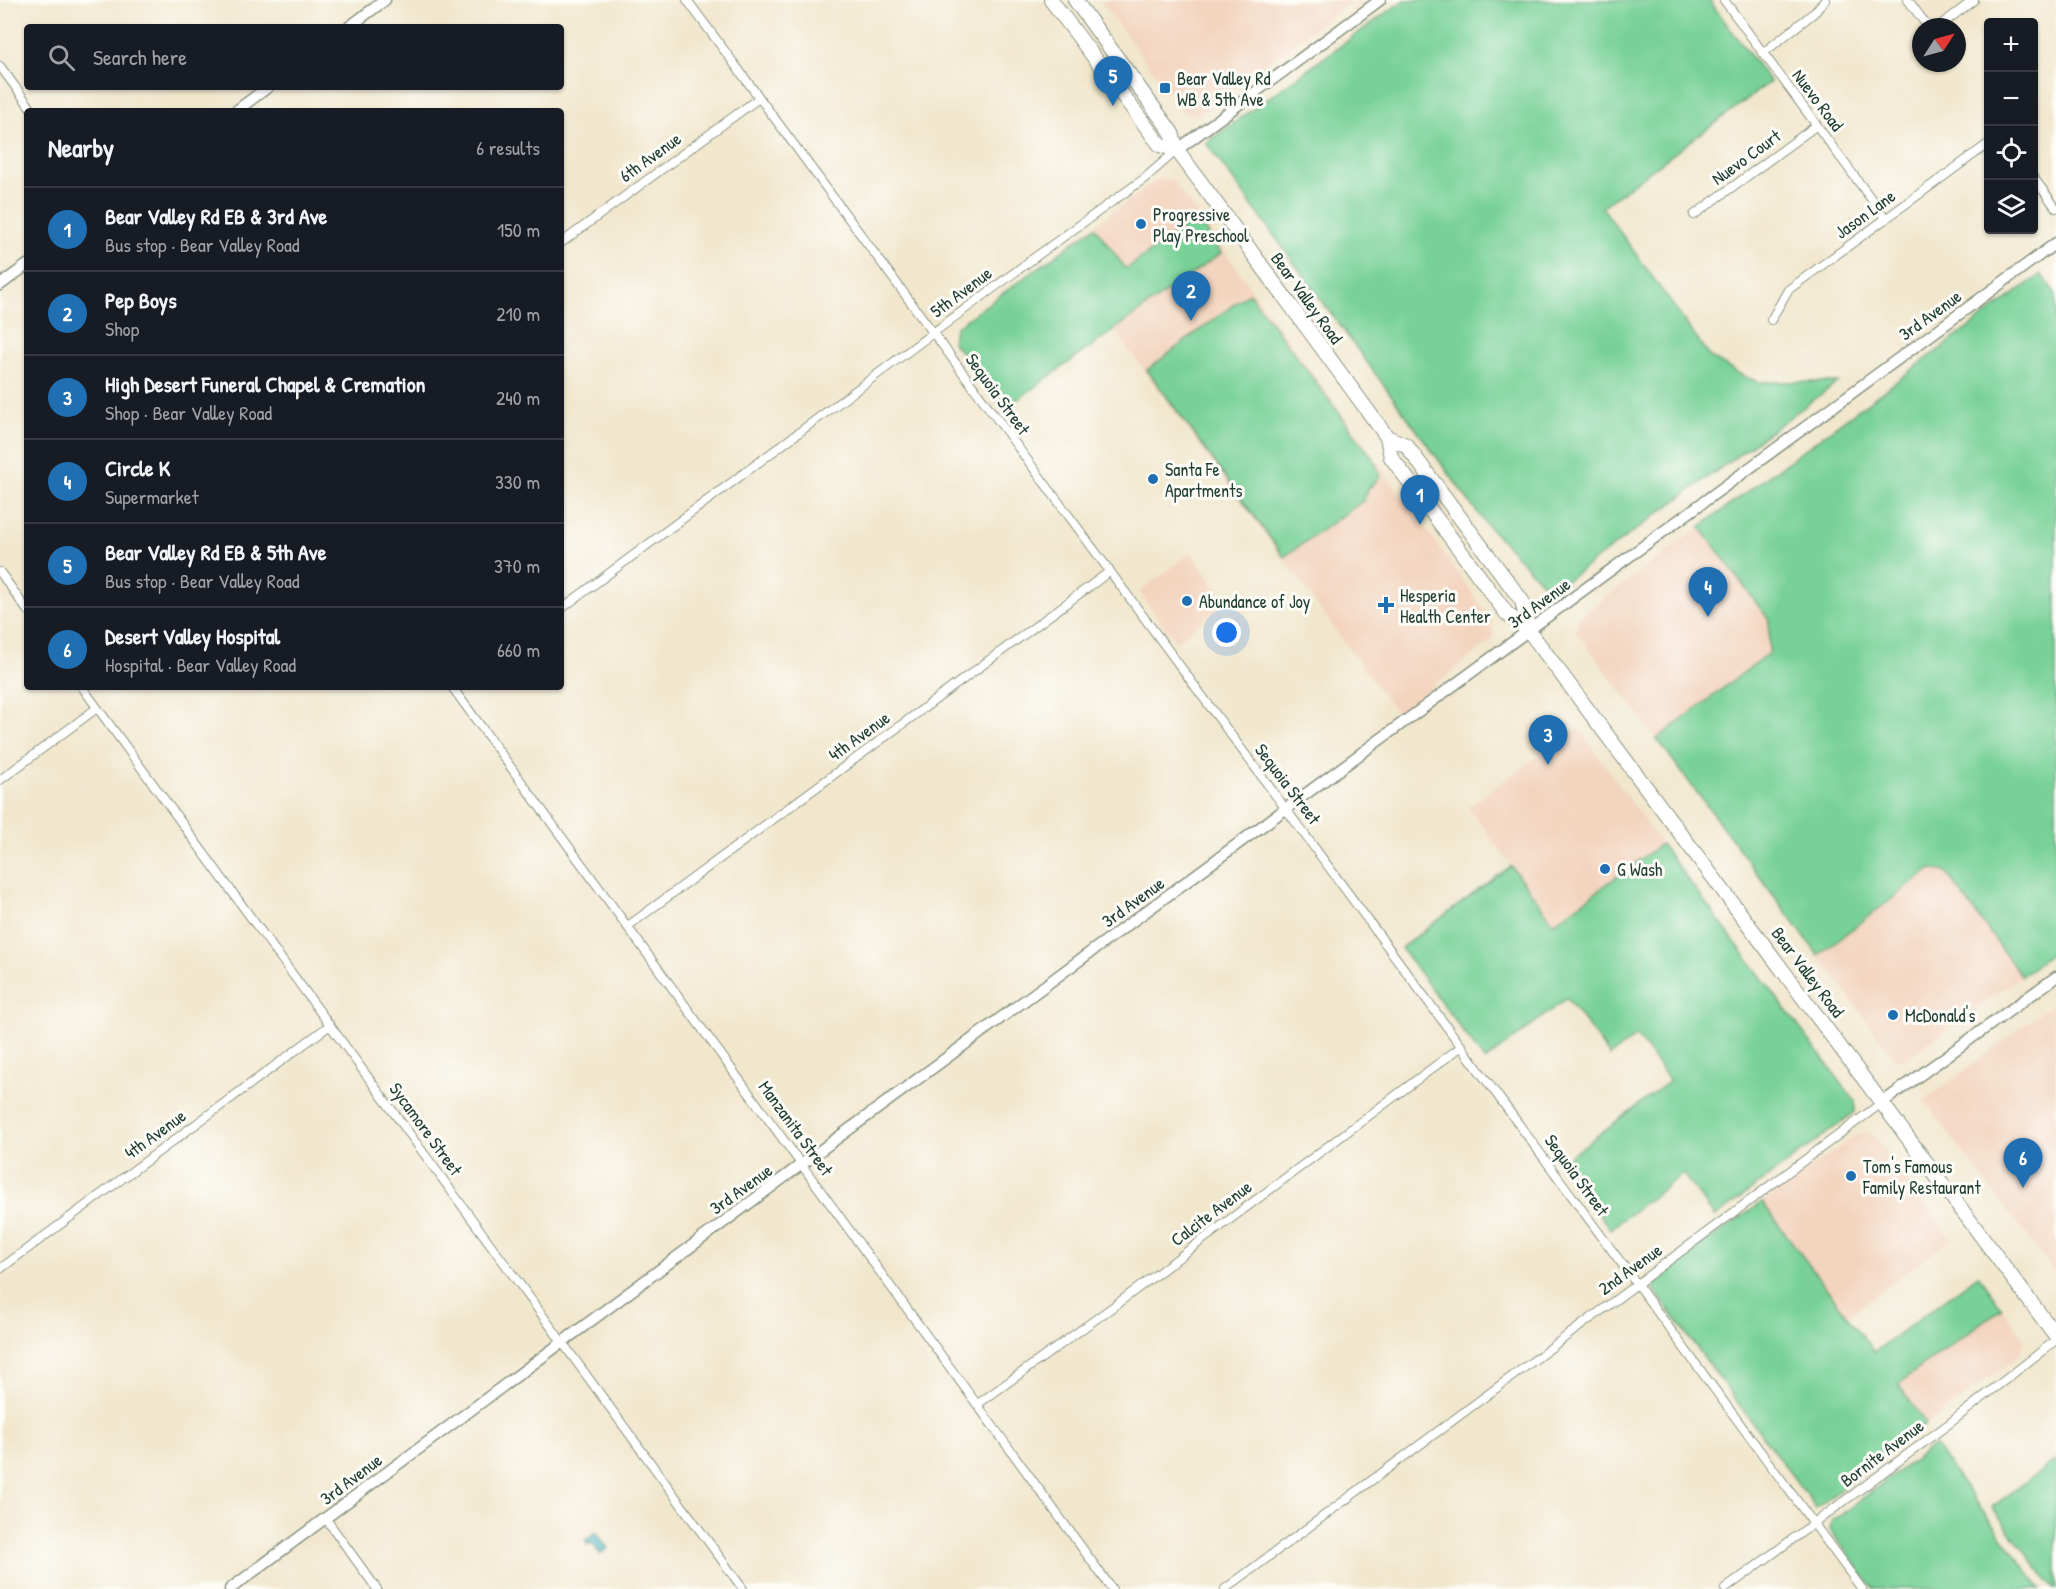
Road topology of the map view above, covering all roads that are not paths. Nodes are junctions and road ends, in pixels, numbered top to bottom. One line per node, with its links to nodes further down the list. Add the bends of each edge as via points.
1 (385, 0): 12 (street)
2 (687, 0): 16 (street, Sequoia Street)
3 (1051, 0): 21 (main road, Bear Valley Road, via 1160,145)
4 (1075, 0): 21 (main road, Bear Valley Road, via 1172,133)
5 (1380, 0): 21 (street, 5th Avenue)
6 (1724, 0): 13 (street, Nuevo Road)
7 (1825, 0): 13 (street)
8 (1908, 0): 10 (street)
9 (1974, 0): 11 (street)
10 (1921, 18)
11 (1950, 18)
12 (353, 24)
13 (1763, 53): 19 (street, Nuevo Road)
14 (0, 66): 17 (street)
15 (264, 90): 18 (street)
16 (759, 98): 26 (street, 6th Avenue); 31 (street, Sequoia Street)
17 (31, 108)
18 (240, 108)
19 (1816, 125): 24 (street, Nuevo Court); 25 (street, Nuevo Road)
20 (1984, 148): 25 (street, Jason Lane)
21 (1177, 150): 31 (street, 5th Avenue, via 1145,178); 32 (main road, Bear Valley Road)
22 (2035, 180): 23 (street)
23 (2056, 208)
24 (1694, 215)
25 (1886, 219): 30 (street, Jason Lane, via 1788,290)
26 (564, 241)
27 (2056, 243): 37 (street, 3rd Avenue)
28 (24, 267): 29 (street)
29 (0, 285)
30 (1771, 320)
31 (933, 334): 34 (street, Sequoia Street); 36 (street, 5th Avenue)
32 (1387, 438): 37 (main road, Bear Valley Road, via 1391,457 1507,614); 37 (main road, Bear Valley Road, via 1406,445 1522,601)
33 (0, 572): 35 (street)
34 (1109, 572): 42 (street, Sequoia Street); 43 (street, 4th Avenue)
35 (24, 606)
36 (564, 607)
37 (1529, 630): 42 (street, 3rd Avenue); 47 (main road, Bear Valley Road)
38 (84, 690): 40 (street, Sycamore Street)
39 (455, 690): 43 (street, Manzanita Street)
40 (97, 708): 41 (street); 45 (street, Sycamore Street)
41 (0, 780)
42 (1287, 810): 46 (street, Sequoia Street); 48 (street, 3rd Avenue)
43 (628, 926): 48 (street, Manzanita Street)
44 (2056, 977): 47 (street, 2nd Avenue)
45 (330, 1025): 49 (street, 4th Avenue); 52 (street, Sycamore Street)
46 (1462, 1046): 50 (street, Sequoia Street); 53 (street, Calcite Avenue)
47 (1883, 1102): 50 (street, 2nd Avenue); 51 (main road, Bear Valley Road)
48 (802, 1164): 52 (street, 3rd Avenue); 53 (street, Manzanita Street)
49 (0, 1269)
50 (1638, 1284): 55 (street, Sequoia Street); 60 (street, 2nd Avenue)
51 (2056, 1338): 55 (street, Bornite Avenue, via 1950,1423)
52 (561, 1343): 54 (street, 3rd Avenue); 58 (street, Sycamore Street)
53 (978, 1404): 59 (street, Manzanita Street)
54 (326, 1519): 56 (street, 3rd Avenue); 57 (street)
55 (1814, 1523): 61 (street, Bornite Avenue); 62 (street, Sequoia Street)
56 (230, 1589)
57 (377, 1589)
58 (743, 1589)
59 (1112, 1589)
60 (1225, 1589)
61 (1725, 1589)
62 (1862, 1589)

